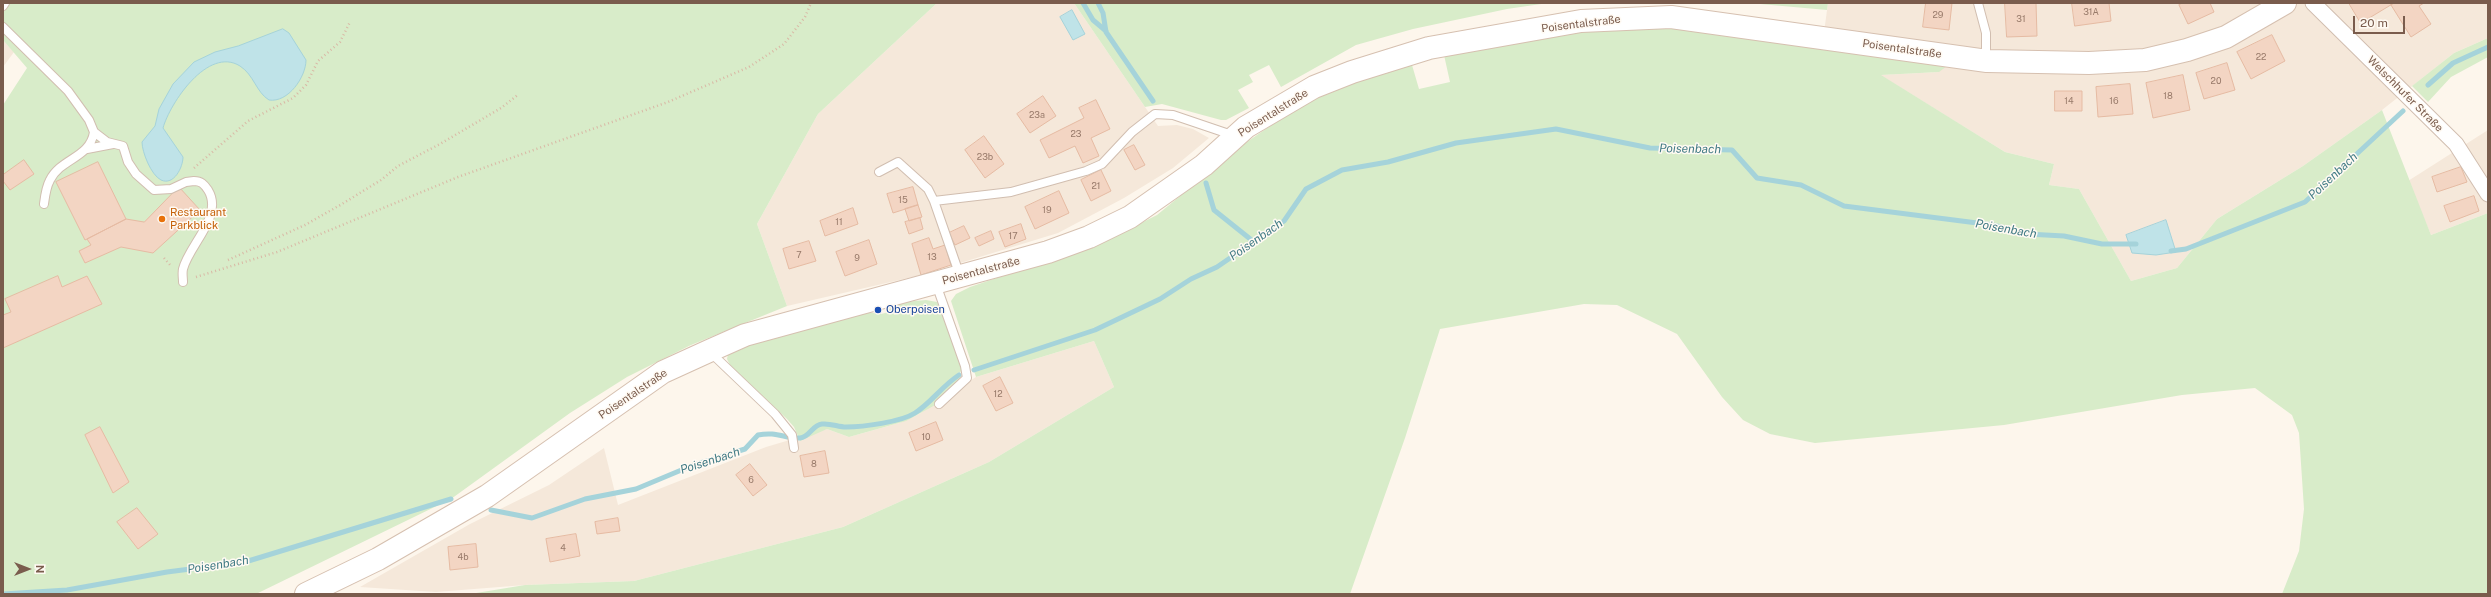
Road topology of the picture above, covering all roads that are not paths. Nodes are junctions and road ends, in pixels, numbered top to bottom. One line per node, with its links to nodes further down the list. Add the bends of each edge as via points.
1 (5, 3): 5 (lane)
2 (1978, 3): 7 (lane, via 1986,33)
3 (2285, 3): 7 (main road, Poisentalstraße, via 2226,36 2187,50 2145,60 2089,63)
4 (2313, 3): 13 (street, Welschhufer Straße, via 2456,144)
5 (3, 6)
6 (3, 27): 8 (lane, via 68,91 86,114)
7 (1986, 61): 9 (main road, Poisentalstraße, via 1671,17 1582,21 1429,48 1352,72 1314,87)
8 (94, 132): 10 (lane); 11 (lane)
9 (1235, 136): 14 (lane, via 1173,115 1155,114 1132,132 1102,164 1011,192); 16 (main road, Poisentalstraße, via 1204,165 1130,217 1089,237 1048,252)
10 (113, 144): 11 (lane); 17 (lane, via 124,146 128,162 136,174 154,190 171,190 186,182 199,181 211,195 211,213 187,260 183,270)
11 (87, 149): 15 (lane, via 70,160 50,179)
12 (879, 172): 14 (lane, via 898,162 928,189)
13 (2488, 194)
14 (934, 201): 16 (lane)
15 (44, 204)
16 (961, 276): 18 (main road, Poisentalstraße)
17 (183, 282)
18 (935, 283): 19 (main road, Poisentalstraße, via 745,335); 20 (lane, via 967,378)
19 (709, 351): 21 (lane, via 775,414 792,434); 22 (main road, Poisentalstraße, via 663,372 487,496 378,559)
20 (939, 404)
21 (794, 448)
22 (306, 594)

